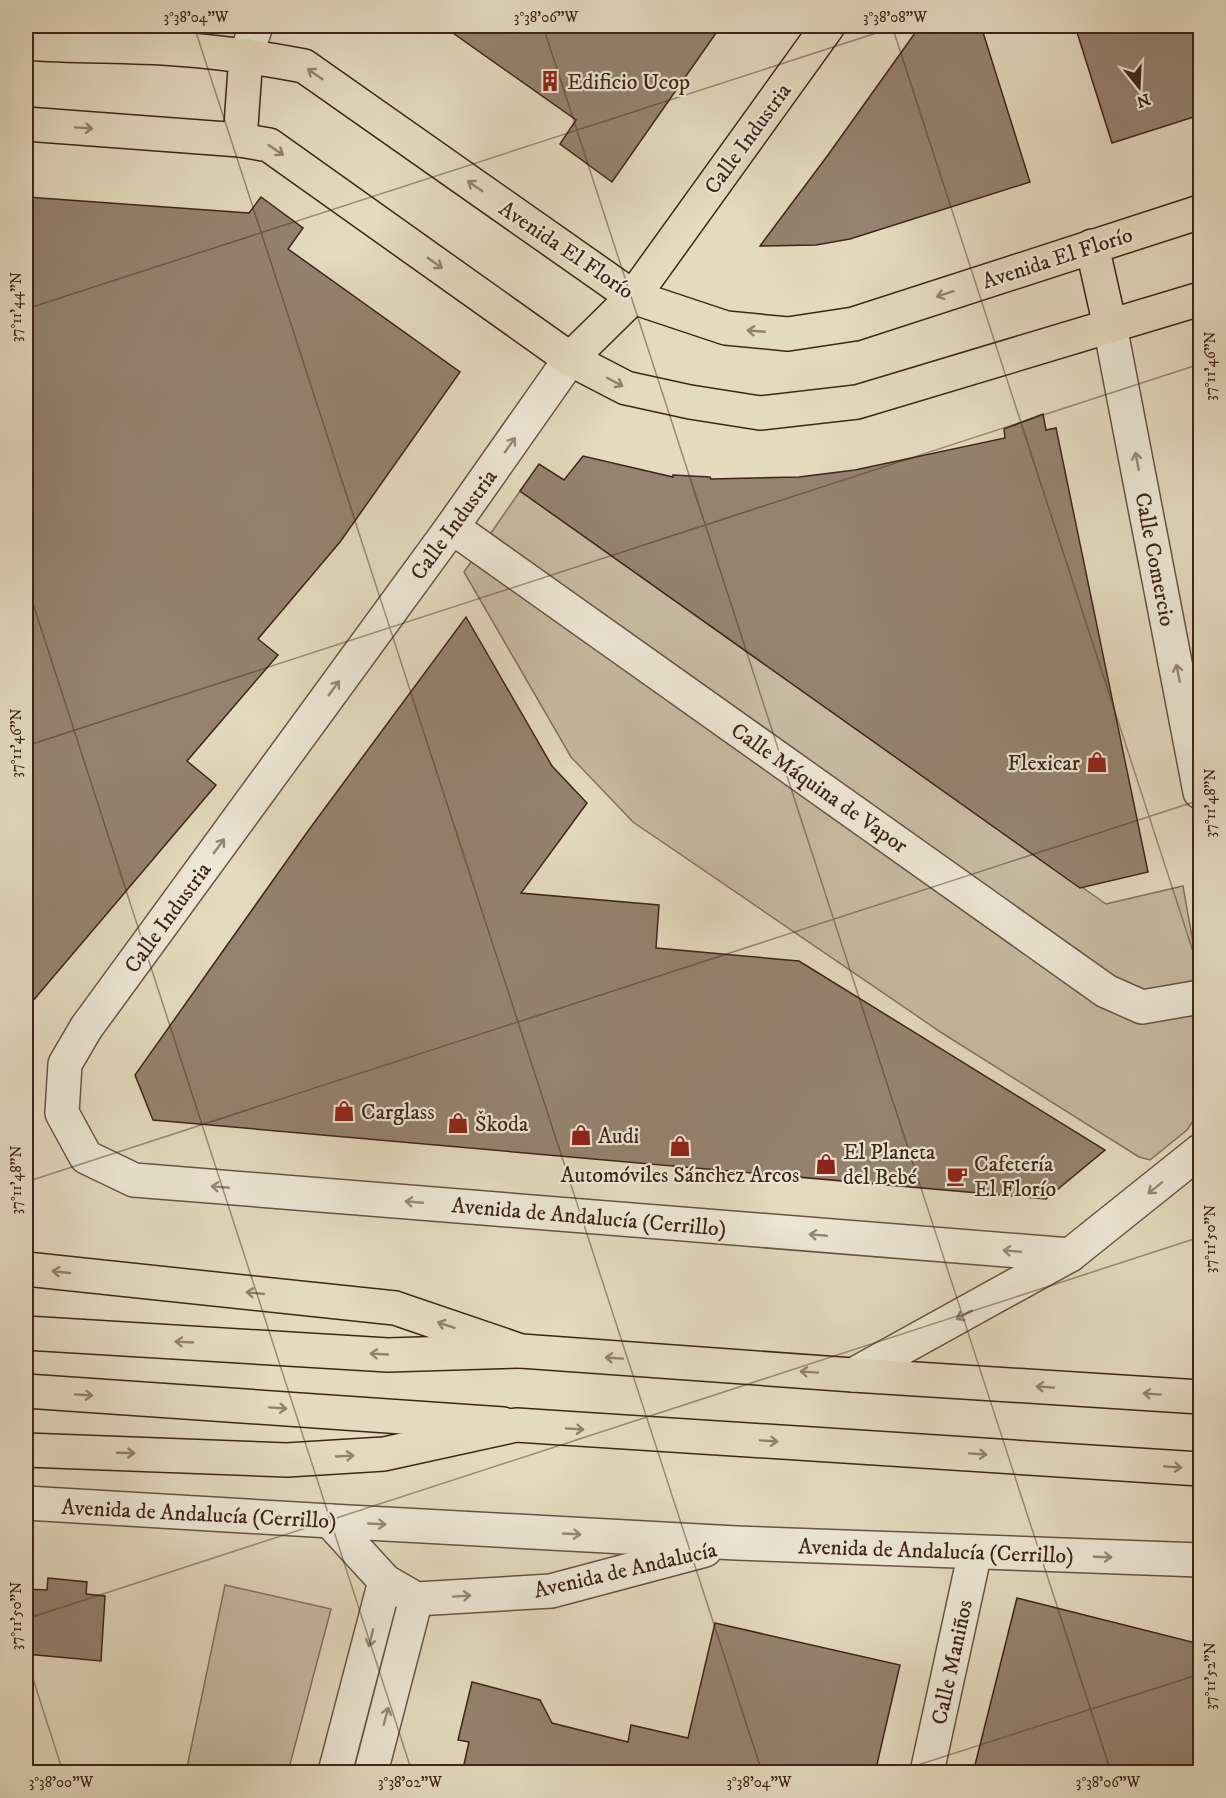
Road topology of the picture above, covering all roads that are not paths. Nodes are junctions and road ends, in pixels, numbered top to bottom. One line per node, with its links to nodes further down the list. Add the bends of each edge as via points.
1 (828, 26): 8 (main road, Calle Industria)
2 (251, 40): 3 (main road, Avenida El Florío, via 175,49); 5 (main road); 8 (main road, Avenida El Florío, one-way to 2, via 304,66)
3 (26, 44)
4 (26, 124): 5 (main road, one-way to 5)
5 (240, 140): 11 (main road, one-way to 11, via 269,145)
6 (1200, 212): 7 (main road, Avenida El Florío)
7 (1092, 246): 8 (main road, Avenida El Florío, one-way to 8, via 854,324 788,334 726,328); 10 (main road)
8 (633, 297): 11 (main road, Calle Industria)
9 (1200, 299): 10 (main road)
10 (1110, 326): 11 (main road, one-way to 10, via 626,388 760,413 856,402); 13 (street, Calle Comercio, one-way to 10)
11 (570, 359): 12 (street, Calle Industria, one-way to 11)
12 (452, 527): 14 (street, Calle Máquina de Vapor, via 1106,991 1142,1008); 15 (street, Calle Industria, one-way to 12)
13 (1200, 792)
14 (1200, 997)
15 (86, 1029): 17 (street, Avenida de Andalucía (Cerrillo), one-way to 15, via 134,1180 86,1157 62,1113 65,1064)
16 (1200, 1151): 17 (street, one-way to 17)
17 (1071, 1256): 21 (street, one-way to 21)
18 (26, 1269): 20 (main road, one-way to 18, via 395,1308)
19 (26, 1333): 20 (main road, one-way to 19, via 388,1355)
20 (521, 1351): 21 (main road, one-way to 20)
21 (853, 1375): 23 (main road, one-way to 21)
22 (26, 1391): 24 (main road, one-way to 24)
23 (1200, 1397)
24 (516, 1425): 25 (main road, one-way to 24, via 287,1460 384,1454); 26 (main road, one-way to 26)
25 (26, 1449)
26 (1200, 1469)
27 (26, 1503): 28 (street, Avenida de Andalucía (Cerrillo))
28 (330, 1521): 29 (street, Avenida de Andalucía (Cerrillo), one-way to 29); 32 (street)
29 (736, 1543): 30 (street, Avenida de Andalucía (Cerrillo)); 33 (street, Avenida de Andalucía, one-way to 29, via 551,1591)
30 (975, 1552): 31 (street, Avenida de Andalucía (Cerrillo), one-way to 31); 36 (street, Calle Maniños)
31 (1200, 1560)
32 (385, 1581): 33 (street); 34 (street, one-way to 34)
33 (416, 1599): 35 (street, one-way to 33)
34 (335, 1773)
35 (371, 1773)
36 (927, 1773)

